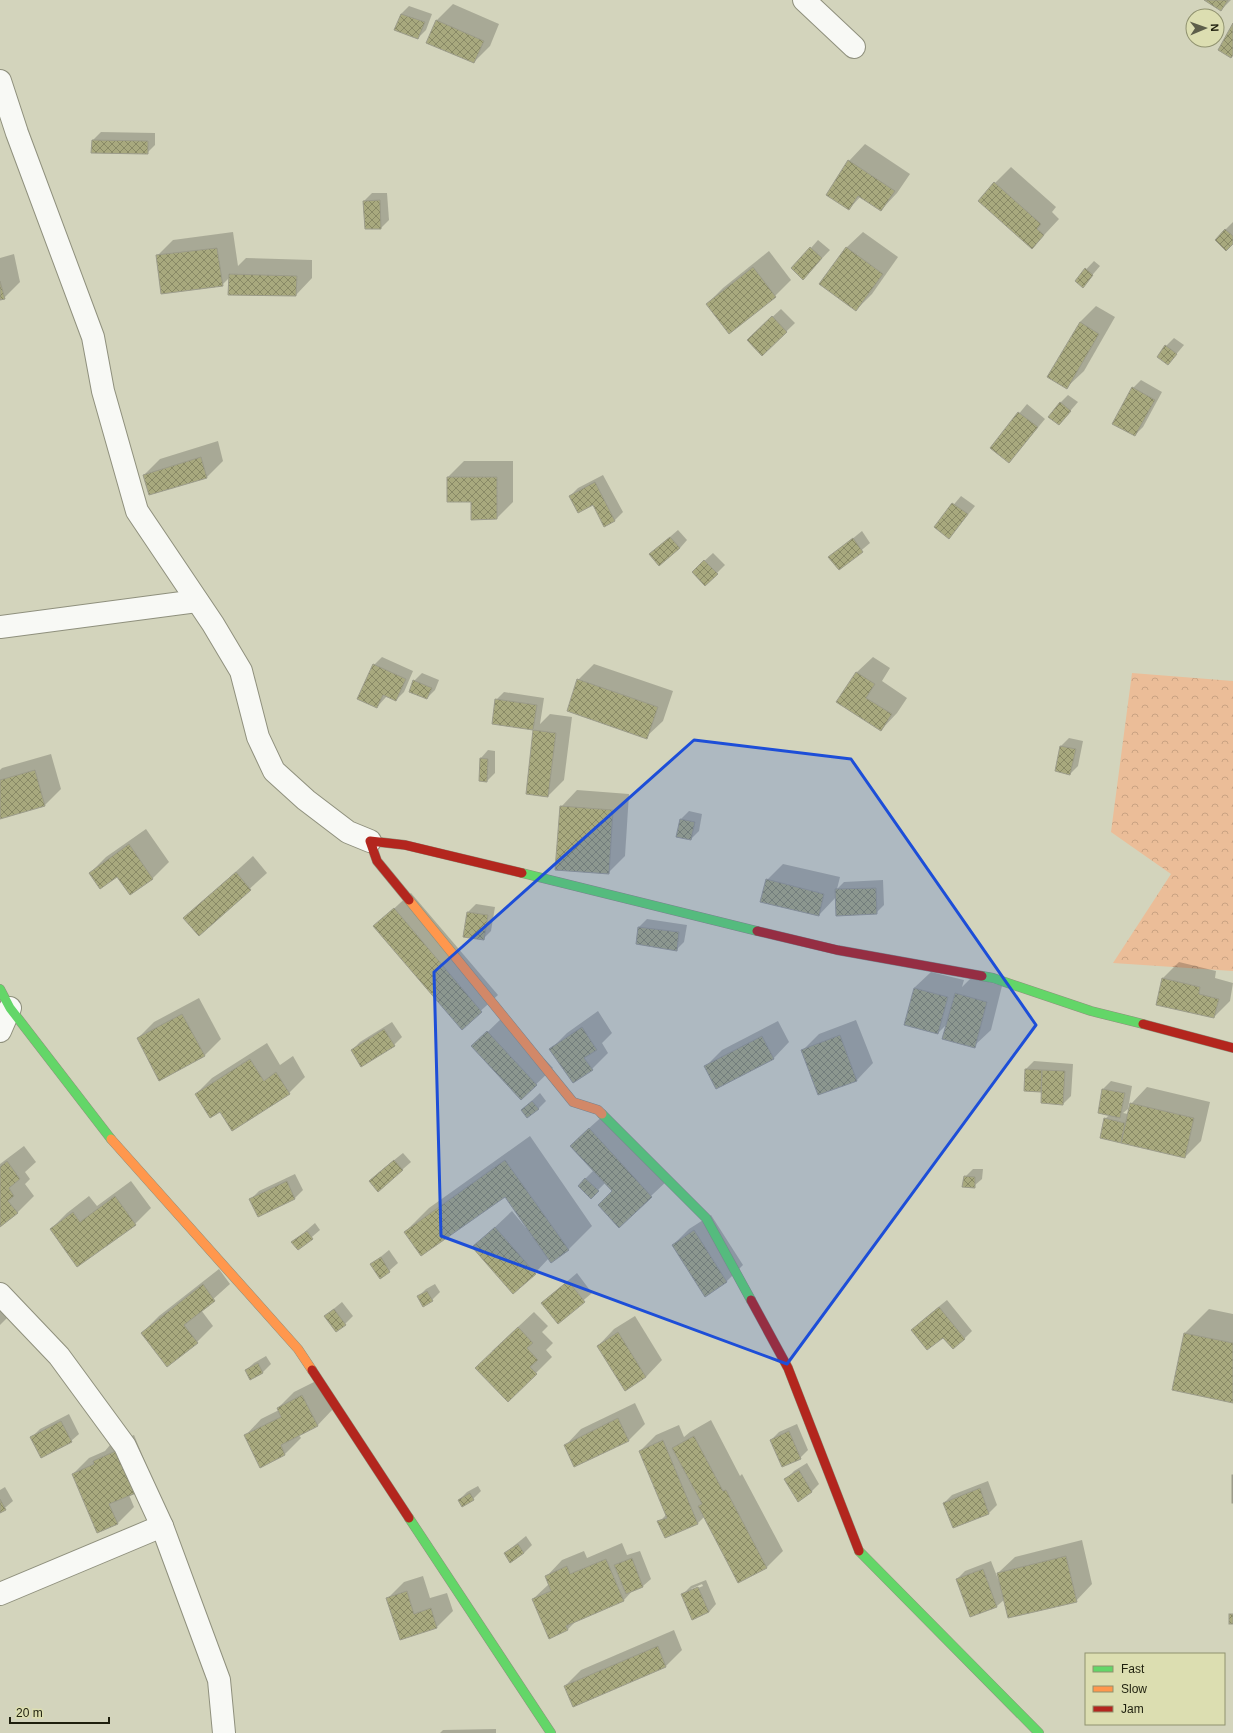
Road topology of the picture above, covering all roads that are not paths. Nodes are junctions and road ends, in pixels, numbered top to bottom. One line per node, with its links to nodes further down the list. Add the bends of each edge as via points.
1 (804, 0): 2 (street)
2 (854, 47)
3 (0, 81): 4 (street, via 93,338 103,390 137,511)
4 (197, 601): 5 (street); 6 (street, via 242,671 258,737 274,771 306,800 348,832)
5 (0, 627)
6 (370, 841): 9 (street, via 405,845 837,950 993,978 1091,1011); 15 (street, via 377,861 573,1102 598,1110 706,1218 788,1368 858,1550)
7 (5, 998): 8 (street); 14 (street, via 121,1152 298,1349)
8 (0, 1030)
9 (1233, 1048)
10 (0, 1294): 11 (street, via 59,1356 125,1446)
11 (162, 1526): 12 (street); 13 (street, via 219,1680)
12 (0, 1594)
13 (224, 1733)
14 (551, 1733)
15 (1039, 1733)

